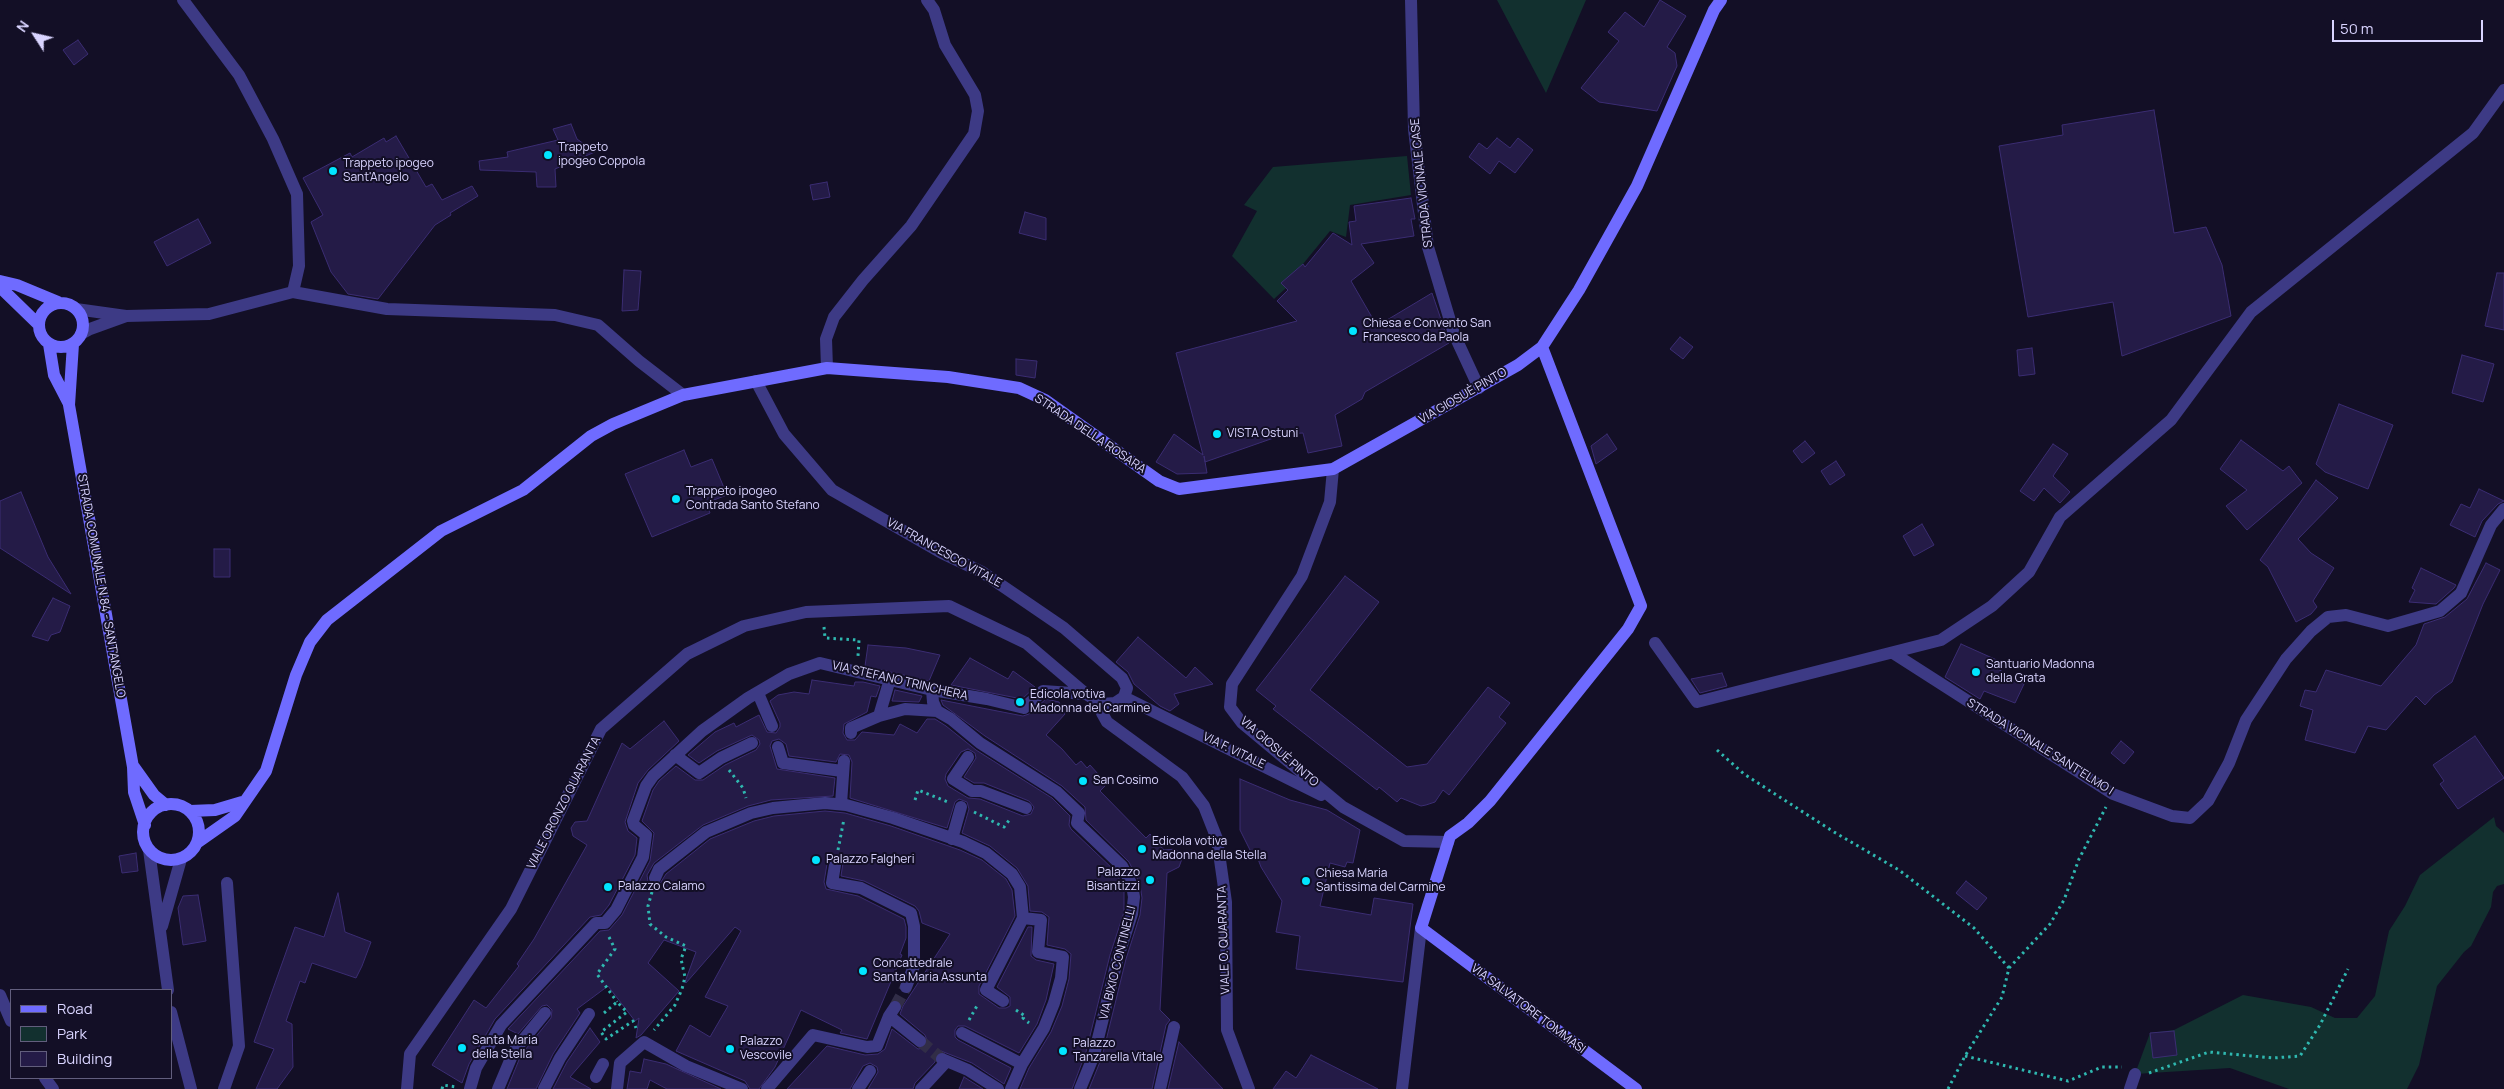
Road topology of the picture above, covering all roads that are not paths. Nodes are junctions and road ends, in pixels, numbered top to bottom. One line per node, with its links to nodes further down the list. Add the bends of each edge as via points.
1 (183, 0): 8 (street, via 239,74 298,194 299,266)
2 (927, 0): 16 (street, via 934,10 945,46 975,94 978,111 974,134 911,226 834,317 826,339)
3 (1411, 0): 18 (street, STRADA VICINALE CASE, via 1414,129 1428,248 1454,334)
4 (1721, 0): 15 (street, via 1637,186 1579,290)
5 (2504, 90): 24 (street, via 2473,133 2251,312 2172,420 2060,517 2029,572 1992,606 1941,640)
6 (0, 281): 9 (street)
7 (0, 287): 12 (street)
8 (293, 292): 11 (street, via 209,314); 19 (street, via 387,309 555,315 598,325)
9 (58, 302): 10 (street); 12 (street, via 43,311)
10 (76, 308): 11 (street); 13 (street, via 84,322)
11 (126, 316): 13 (street, via 90,329)
12 (39, 325): 14 (street)
13 (77, 339): 14 (street, via 60,348); 20 (street, STRADA COMUNALE N.84 - SANT'ANGELO)
14 (48, 344): 20 (street, STRADA COMUNALE N.84 - SANT'ANGELO, via 54,375)
15 (1542, 347): 18 (street, VIA GIOSUÈ PINTO); 50 (street, via 1641,606 1628,629 1490,801 1450,836)
16 (827, 368): 17 (street, STRADA DELLA ROSARA); 21 (street, STRADA DELLA ROSARA, via 948,376 1019,388 1046,400 1151,475 1179,489)
17 (756, 381): 19 (street, STRADA DELLA ROSARA); 29 (street, VIA FRANCESCO VITALE, via 784,434 832,490 942,553 982,572 1064,628 1122,678 1127,688)
18 (1479, 388): 21 (street, VIA GIOSUÈ PINTO)
19 (683, 395): 40 (street, STRADA DELLA ROSARA, via 591,436 523,490 441,531 327,620 310,642 296,675 266,771 252,794)
20 (69, 404): 39 (street, STRADA COMUNALE N.84 - SANT'ANGELO)
21 (1333, 469): 44 (street, VIA GIOSUÈ PINTO, via 1330,502 1302,576 1232,684 1230,707 1242,723)
22 (2504, 509): 24 (street, STRADA VICINALE SANT'ELMO I, via 2491,525 2461,593 2440,611 2388,626 2346,615 2328,617 2311,631 2286,659 2246,720 2229,763 2208,801 2190,818 2172,816 2113,794)
23 (1655, 643): 24 (street, via 1697,702)
24 (1893, 653)
25 (890, 678): 26 (street, VIA STEFANO TRINCHERA); 27 (street, VIA STEFANO TRINCHERA, via 820,662 789,674); 32 (street)
26 (932, 690): 28 (street, VIA STEFANO TRINCHERA, via 1024,708 1043,691); 31 (street)
27 (758, 693): 33 (street); 37 (street, VIA STEFANO TRINCHERA, via 702,731)
28 (1086, 694): 30 (street); 77 (street, VIALE ORONZO QUARANTA, via 1026,643 948,606 806,612 744,626 687,654 601,729 511,909 410,1054)
29 (1124, 697): 30 (street, via 1115,703); 44 (street, VIA F. VITALE)
30 (1102, 704): 90 (street, VIALE O. QUARANTA, via 1107,722 1182,777 1204,806 1214,831 1226,902 1226,1030)
31 (937, 711): 32 (street, via 906,709); 88 (street, VIA BIXIO CONTINELLI, via 962,731 1057,792 1079,813 1077,823 1122,866 1132,884 1132,914 1094,1055)
32 (879, 716): 34 (street, via 851,728)
33 (772, 726)
34 (851, 733)
35 (752, 743): 37 (street, via 699,773)
36 (778, 747): 42 (street, via 783,763 843,766)
37 (675, 755): 78 (street, VIA STEFANO TRINCHERA, via 646,786 633,821 646,835 643,857 616,910 605,923 596,923 501,1025 476,1068)
38 (968, 757): 45 (street, via 953,779 972,791 981,791)
39 (133, 767): 41 (street, STRADA COMUNALE N.84 - SANT'ANGELO, via 154,796); 47 (street, STRADA COMUNALE N.84 - SANT'ANGELO, via 134,792)
40 (242, 802): 46 (street, via 216,810); 49 (street, STRADA DELLA ROSARA, via 235,816)
41 (166, 805): 46 (street, via 179,805); 47 (street, via 154,810)
42 (843, 805): 48 (street); 54 (street, via 825,803 773,808 751,814 706,832 659,869)
43 (961, 807): 48 (street)
44 (1344, 807): 50 (street, VIA GIOSUÈ PINTO, via 1404,841)
45 (1026, 808)
46 (190, 811): 49 (street, via 198,822)
47 (144, 825): 51 (street, via 144,840)
48 (952, 839): 56 (street, via 986,853 1012,874 1020,887)
49 (198, 842): 52 (street)
50 (1448, 842): 57 (street)
51 (149, 850): 52 (street, via 167,860); 58 (street)
52 (181, 858): 58 (street, via 165,909)
53 (835, 865): 59 (street, via 832,883 861,888 911,913 914,966)
54 (655, 878)
55 (227, 883): 76 (street, via 239,1046)
56 (1023, 918): 62 (street, via 986,990); 71 (street, via 1041,920 1038,952 1063,957 1054,1003)
57 (1421, 928): 91 (street); 92 (street, VIA SALVATORE TOMMASI)
58 (160, 938): 60 (street)
59 (906, 987)
60 (168, 989)
61 (0, 995): 66 (street)
62 (1003, 1000)
63 (546, 1013): 79 (street, via 514,1051)
64 (589, 1014): 80 (street)
65 (172, 1016): 75 (street)
66 (10, 1019)
67 (1174, 1027): 89 (street)
68 (962, 1033): 71 (street)
69 (920, 1041): 83 (street, via 892,1012 877,1046 868,1048 813,1035)
70 (604, 1064): 74 (street)
71 (1022, 1064): 87 (street)
72 (870, 1071): 84 (street)
73 (2135, 1074): 93 (street)
74 (596, 1077)
75 (191, 1089)
76 (224, 1089)
77 (406, 1089)
78 (470, 1089)
79 (498, 1089)
80 (544, 1089)
81 (617, 1089): 82 (street, via 620,1063 644,1042 680,1063)
82 (742, 1089)
83 (767, 1089)
84 (858, 1089)
85 (920, 1089): 86 (street, via 944,1060 968,1070)
86 (998, 1089)
87 (1011, 1089)
88 (1080, 1089)
89 (1160, 1089)
90 (1249, 1089)
91 (1402, 1089)
92 (1636, 1089)
93 (2130, 1089)

